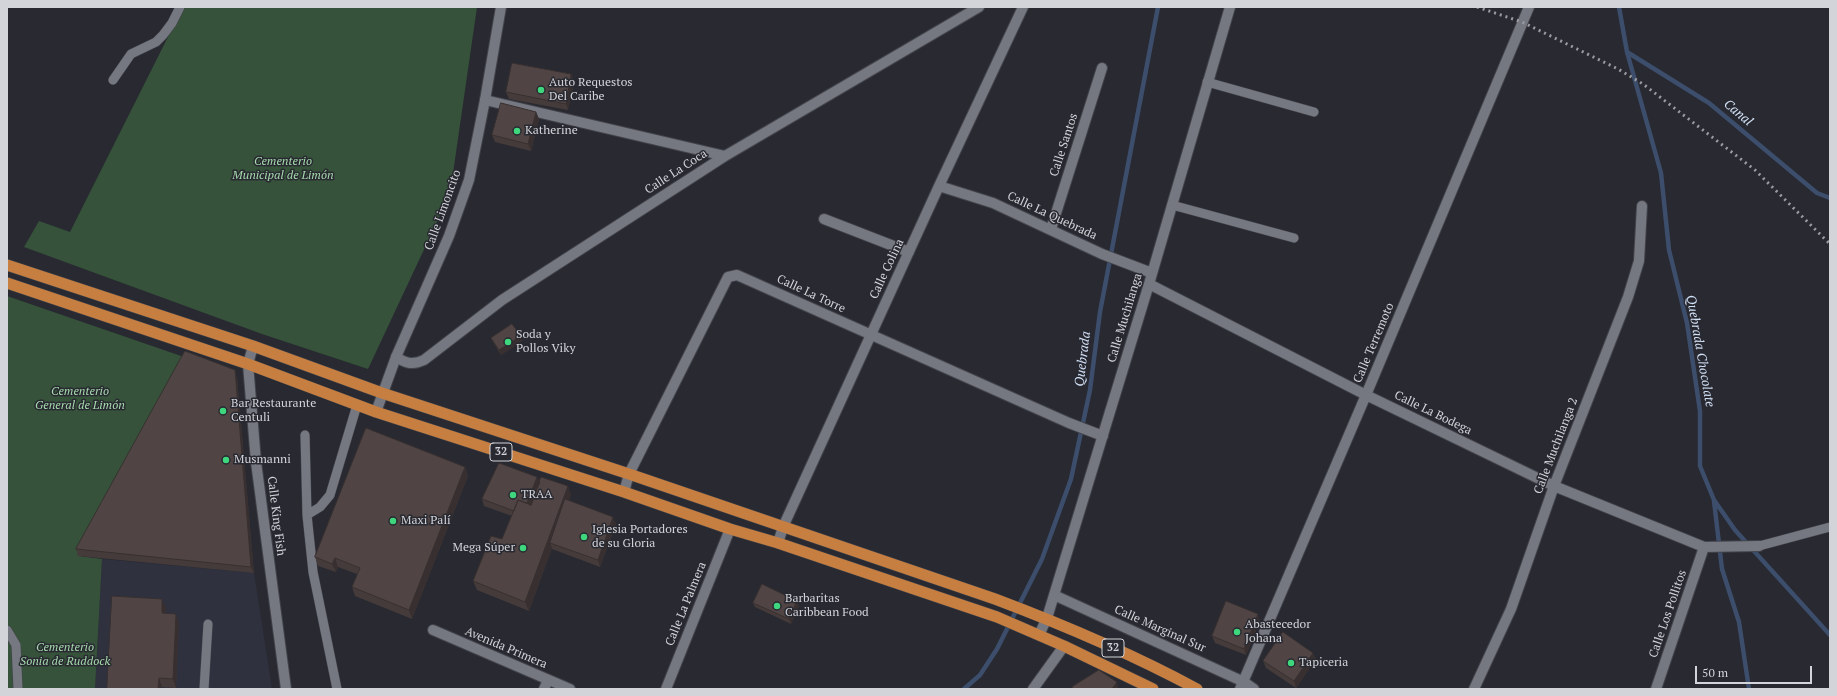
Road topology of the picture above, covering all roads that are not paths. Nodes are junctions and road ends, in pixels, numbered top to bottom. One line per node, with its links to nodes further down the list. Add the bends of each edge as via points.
1 (180, 7): 8 (lane, via 163,35 156,42 131,54)
2 (501, 7): 10 (street, Calle Limoncito)
3 (979, 7): 12 (street, Calle La Coca)
4 (1023, 7): 13 (street, Calle Colina)
5 (1230, 7): 9 (street, Calle Muchilanga)
6 (1529, 7): 29 (street, Calle Terremoto)
7 (1102, 68): 17 (street, Calle Santos)
8 (113, 80)
9 (1207, 82): 11 (lane); 14 (street, Calle Muchilanga)
10 (485, 100): 12 (street); 26 (street, Calle Limoncito, via 469,180 446,242)
11 (1314, 112)
12 (725, 156): 26 (street, Calle La Coca, via 502,300 424,360 414,364)
13 (939, 186): 17 (street, Calle La Quebrada, via 993,203); 19 (street, Calle Colina)
14 (1172, 205): 18 (lane); 21 (street, Calle Muchilanga)
15 (1642, 206): 35 (street, Calle Muchilanga 2, via 1639,261 1628,297)
16 (824, 219): 19 (street)
17 (1051, 230): 21 (street, Calle La Quebrada, via 1102,254)
18 (1294, 238)
19 (909, 252): 24 (street, Calle Colina)
20 (7, 265): 25 (highway, 32)
21 (1152, 273): 23 (street, Calle Muchilanga)
22 (7, 283): 27 (highway, 32)
23 (1149, 284): 29 (street, Calle La Bodega); 33 (street, Calle Muchilanga)
24 (870, 335): 33 (street, Calle La Torre); 34 (street, Calle La Torre, via 748,279 737,275 728,277); 38 (street, Calle Colina)
25 (253, 346): 27 (street, Calle King Fish); 28 (highway, 32)
26 (396, 357): 28 (street, Calle Limoncito)
27 (248, 364): 30 (highway, 32); 55 (street, Calle King Fish, via 257,470)
28 (382, 393): 31 (street, Calle Limoncito); 34 (highway, 32)
29 (1366, 395): 35 (street, Calle La Bodega); 52 (street, Calle Terremoto)
30 (357, 405): 31 (highway, 32); 37 (lane, via 330,495 320,507)
31 (376, 412): 36 (highway, 32)
32 (305, 434): 37 (lane)
33 (1103, 436): 44 (street, Calle Muchilanga)
34 (629, 474): 36 (street, Calle La Torre); 38 (highway, 32)
35 (1554, 486): 43 (street, Calle La Bodega); 63 (street, Calle Muchilanga 2, via 1511,609)
36 (624, 492): 40 (highway, 32)
37 (307, 515): 56 (lane, via 313,572)
38 (783, 527): 41 (street, Calle Colina); 45 (highway, 32)
39 (1830, 527): 42 (lane)
40 (730, 529): 41 (highway, 32); 58 (street, Calle La Palmera)
41 (778, 543): 49 (highway, 32, via 997,617)
42 (1759, 546): 43 (street)
43 (1708, 547): 64 (street, Calle Los Pollitos)
44 (1054, 595): 45 (street, Calle Muchilanga); 52 (street, Calle Marginal Sur)
45 (1047, 618): 49 (street, Calle Muchilanga); 61 (highway, 32)
46 (208, 624): 54 (lane)
47 (7, 630): 53 (lane, via 16,645)
48 (433, 630): 51 (street, Avenida Primera)
49 (1039, 635): 50 (highway, 32)
50 (1064, 646): 59 (street); 60 (highway, 32)
51 (546, 684): 57 (street, Avenida Primera)
52 (1242, 686): 62 (street, Calle Marginal Sur)
53 (18, 689)
54 (204, 689)
55 (286, 689)
56 (337, 689)
57 (570, 689)
58 (666, 689)
59 (1033, 689)
60 (1153, 689)
61 (1197, 689)
62 (1254, 689)
63 (1474, 689)
64 (1656, 689)

